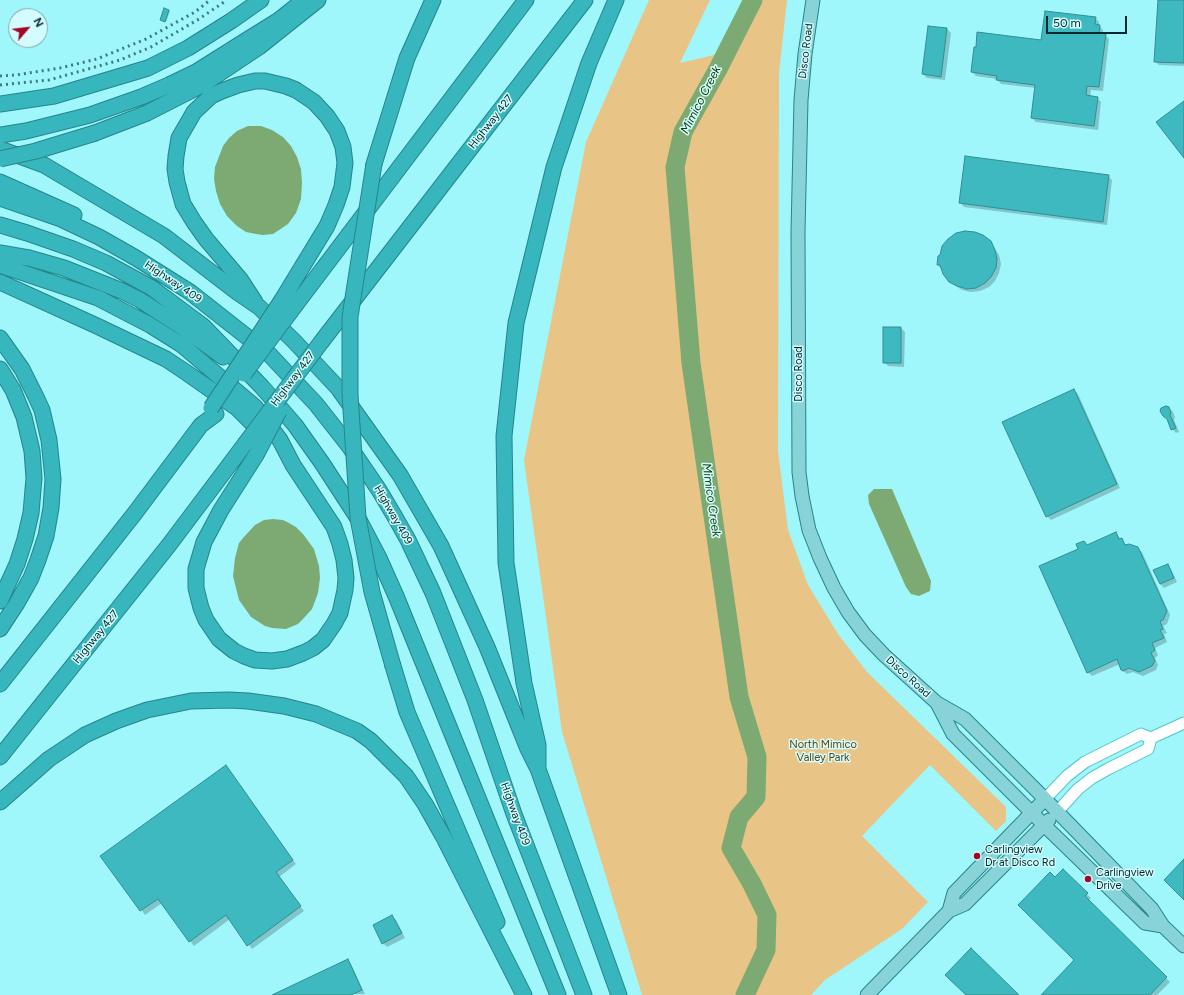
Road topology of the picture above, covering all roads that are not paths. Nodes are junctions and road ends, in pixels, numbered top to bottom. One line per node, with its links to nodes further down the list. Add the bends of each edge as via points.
1 (261, 0): 9 (highway, via 188,48 148,68 54,96)
2 (304, 0): 10 (highway, via 196,72 90,115)
3 (318, 0): 12 (highway, bridge, via 260,47 202,85 147,113 95,133 36,151)
4 (433, 0): 43 (highway, bridge, via 408,58 374,164 350,317 350,394 358,518 372,592 407,712)
5 (526, 0): 19 (highway)
6 (585, 0): 22 (highway, Highway 427, bridge)
7 (616, 0): 33 (highway, via 588,63 554,167 516,323 504,436 506,563 524,683 538,745)
8 (813, 0): 29 (main road, Disco Road, via 801,100 798,240 799,464 802,496 809,530 820,558 848,612 879,650)
9 (0, 104)
10 (0, 136)
11 (0, 149): 20 (highway, via 44,165 164,236)
12 (0, 158)
13 (0, 182): 16 (highway, via 100,228)
14 (0, 198): 16 (highway, Highway 409, via 60,219 100,237)
15 (0, 225): 24 (highway, Highway 409, via 73,249 106,263 152,288 203,326)
16 (136, 258): 45 (highway, Highway 409, via 190,292 270,355 316,404 379,490 408,540 433,592 475,700 514,814)
17 (1, 261): 24 (highway, via 29,258 64,268 122,291 182,327); 25 (highway, via 98,298 182,345 255,407 280,440)
18 (0, 282): 25 (highway, via 142,347 187,373 237,408)
19 (286, 306): 20 (highway, via 340,197 345,163 336,131 314,102 286,86 256,81 222,91 194,112 179,138 175,169 183,204); 28 (highway, bridge, via 213,411)
20 (259, 307): 33 (highway, via 338,388 400,475 442,546)
21 (0, 338): 27 (highway, via 22,369 39,404 49,440 53,479 46,536 38,560 17,604)
22 (302, 368): 25 (highway, bridge, via 256,455 204,542 196,569 196,588 201,608 212,630 234,651 255,660 287,659 313,648 323,640 334,624 340,613 345,590 344,560 334,527); 32 (highway, Highway 427, bridge, via 169,545)
23 (0, 369): 26 (highway, via 13,390 24,417 31,444 34,478 32,513 25,539)
24 (262, 386): 44 (highway, Highway 409, via 295,425 322,463 359,520 379,558)
25 (294, 465)
26 (0, 601)
27 (0, 629)
28 (0, 684)
29 (937, 703): 34 (main road, Disco Road, via 965,719); 37 (main road, Disco Road, via 953,734)
30 (1184, 723): 31 (street)
31 (1151, 738): 34 (street, via 1141,734 1085,762); 36 (street, via 1148,749 1092,778)
32 (0, 757)
33 (538, 769): 46 (highway)
34 (1045, 799): 36 (main road, Disco Road); 37 (main road)
35 (0, 802): 42 (highway, via 49,759 74,742 98,728 147,710 191,701 229,700 284,706 316,714 357,731 371,741 406,776 443,836)
36 (1057, 812): 38 (main road); 40 (main road, Disco Road, via 1152,909)
37 (1032, 813): 38 (main road, Disco Road); 39 (main road, via 954,893)
38 (1044, 825): 39 (main road, via 965,904); 40 (main road, Disco Road, via 1145,923)
39 (948, 911): 47 (main road)
40 (1163, 926): 41 (main road, Disco Road)
41 (1184, 946)
42 (524, 995)
43 (529, 995)
44 (558, 995)
45 (584, 995)
46 (619, 995)
47 (867, 995)

